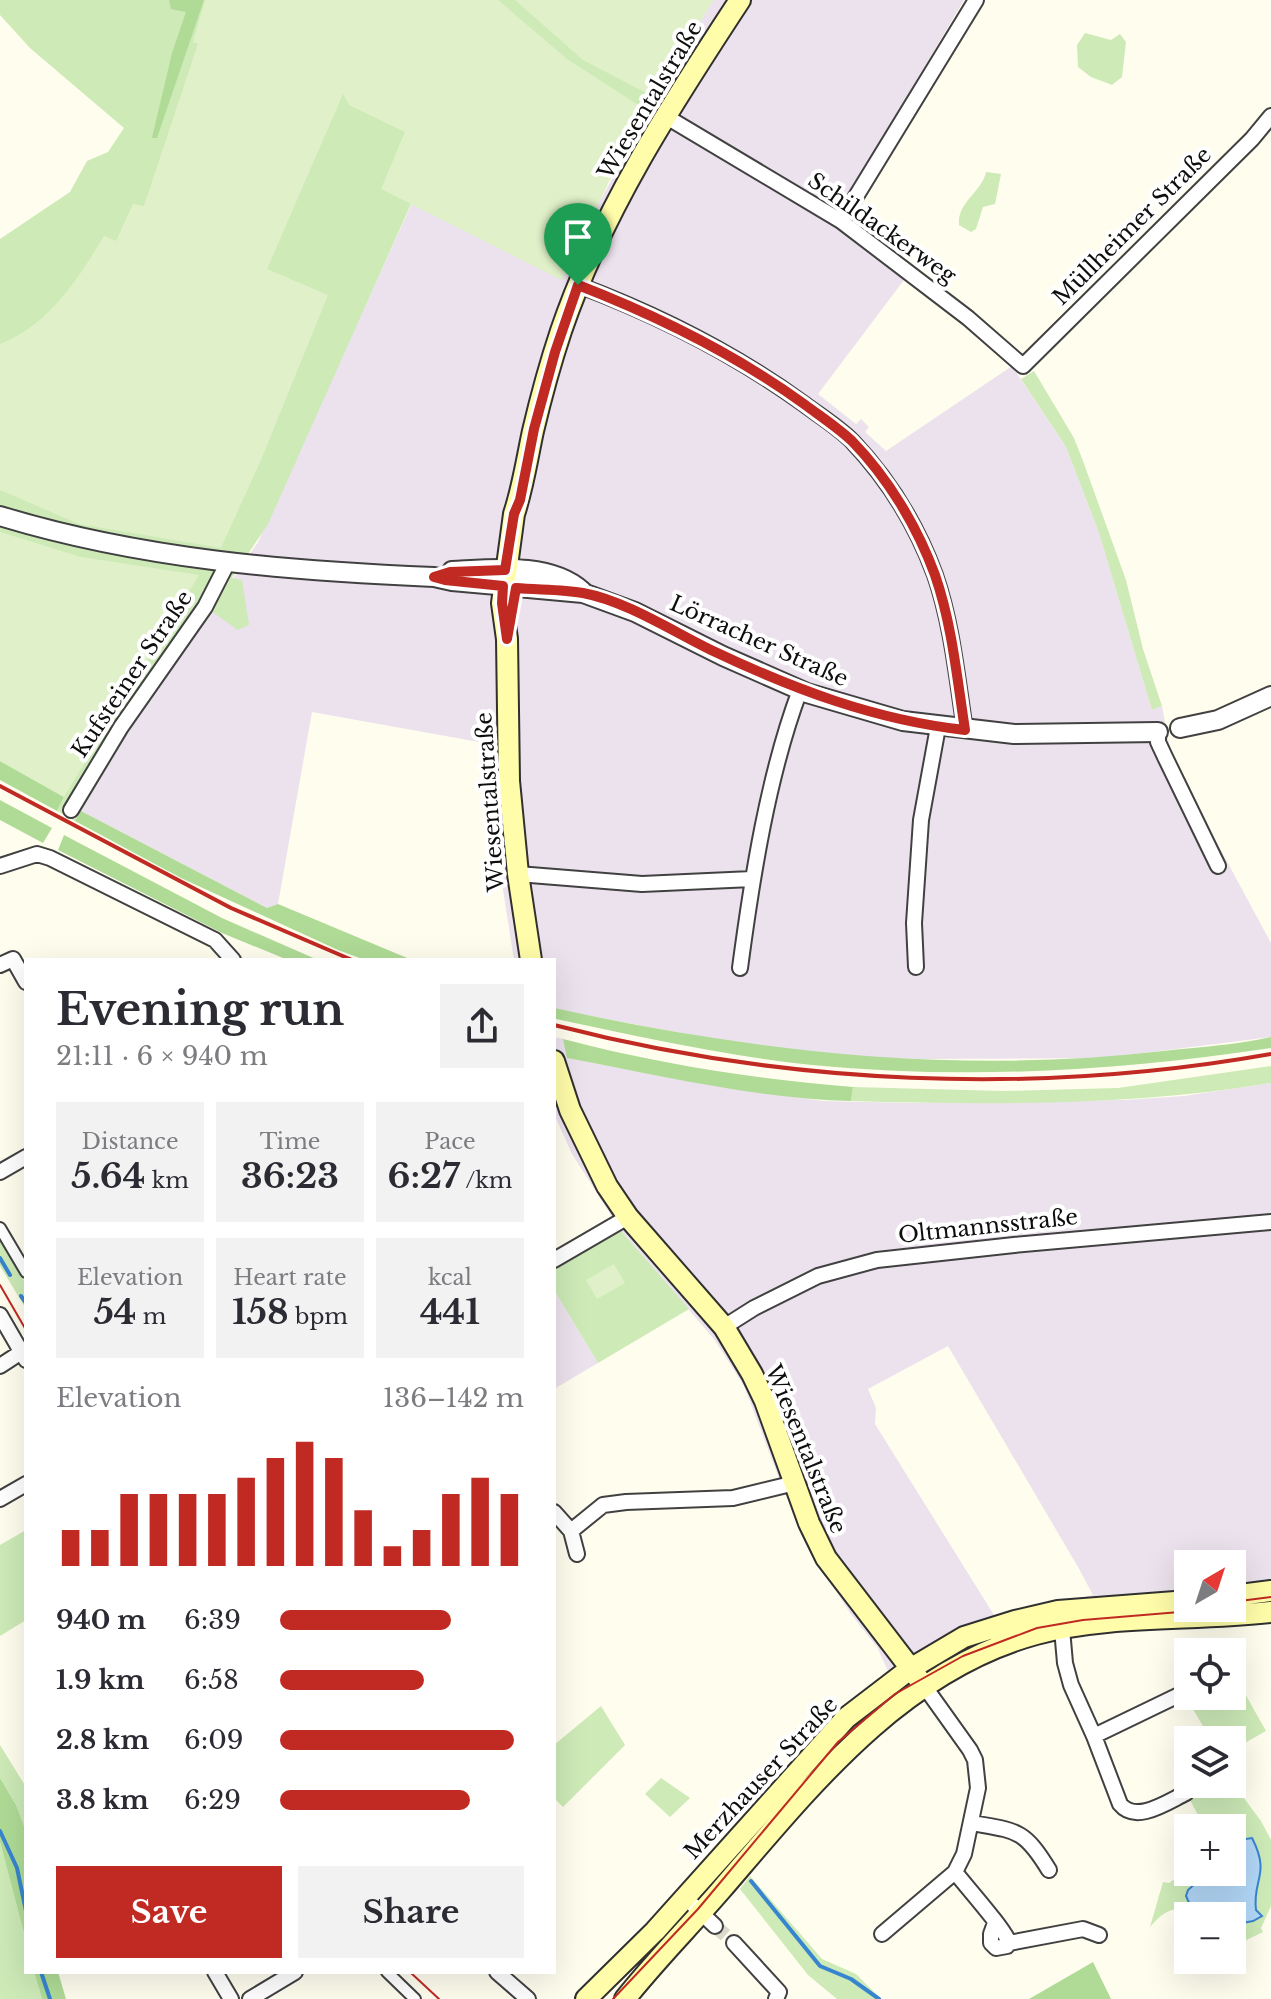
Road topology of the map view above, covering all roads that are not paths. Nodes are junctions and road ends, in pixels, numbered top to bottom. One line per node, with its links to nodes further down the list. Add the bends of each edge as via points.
1 (740, 0): 3 (main road, Wiesentalstraße)
2 (976, 0): 5 (street)
3 (665, 116): 5 (street, Schildackerweg); 6 (main road, Wiesentalstraße)
4 (1271, 116): 7 (street, Müllheimer Straße)
5 (841, 221): 7 (street, Schildackerweg)
6 (578, 285): 10 (main road, Wiesentalstraße, via 534,429); 15 (street, via 696,338 776,384 867,459 900,504 935,576)
7 (1023, 366)
8 (0, 516): 9 (street, Lörracher Straße, via 107,544)
9 (228, 562): 10 (street, Lörracher Straße); 17 (street, Kufsteiner Straße, via 205,607)
10 (511, 579): 11 (street, Lörracher Straße, via 583,593 635,612); 20 (main road, Wiesentalstraße, via 509,781)
11 (800, 690): 13 (street, Lörracher Straße, via 885,717); 21 (street)
12 (1271, 696): 14 (street, via 1218,720)
13 (938, 727): 15 (street, Lörracher Straße); 25 (street, via 921,820)
14 (1180, 728)
15 (965, 730): 16 (street, Lörracher Straße)
16 (1158, 732): 19 (street, via 1158,742)
17 (71, 810)
18 (0, 866): 22 (street, via 37,854 50,858 215,940)
19 (1218, 866)
20 (518, 874): 21 (street, via 642,884); 23 (main road, Wiesentalstraße)
21 (752, 879): 26 (street)
22 (230, 956)
23 (531, 958)
24 (0, 965): 27 (street, via 13,959)
25 (916, 967)
26 (740, 968)
27 (24, 978)
28 (556, 1067): 31 (main road, Wiesentalstraße, via 589,1152)
29 (24, 1158): 30 (street)
30 (0, 1172)
31 (628, 1217): 34 (street); 37 (main road, Wiesentalstraße)
32 (1271, 1222): 37 (street, Oltmannsstraße, via 877,1260 818,1276)
33 (0, 1228): 35 (street)
34 (556, 1259)
35 (24, 1269)
36 (0, 1315): 38 (street)
37 (724, 1327): 41 (main road, Wiesentalstraße, via 765,1401)
38 (24, 1351)
39 (24, 1354): 40 (street)
40 (0, 1366)
41 (795, 1483): 45 (street, via 733,1498 603,1505); 52 (main road, Wiesentalstraße, via 826,1558)
42 (24, 1485): 43 (street)
43 (0, 1499)
44 (556, 1514): 45 (street)
45 (571, 1531): 46 (street)
46 (577, 1554)
47 (1271, 1591): 48 (main road)
48 (1246, 1594)
49 (1174, 1602): 52 (main road, Merzhauser Straße, via 1058,1611 1015,1621 964,1637)
50 (1271, 1612): 51 (main road, Merzhauser Straße)
51 (1062, 1629): 52 (main road, Merzhauser Straße); 54 (street, via 1071,1685)
52 (917, 1677): 56 (street, via 975,1760 978,1788); 59 (main road, Merzhauser Straße, via 846,1718); 61 (main road, Merzhauser Straße, via 907,1700 852,1745 764,1839)
53 (1174, 1697): 54 (street)
54 (1094, 1736): 55 (street, via 1125,1811 1134,1814)
55 (1175, 1798)
56 (972, 1823): 57 (street, via 1024,1835); 58 (street)
57 (1049, 1870)
58 (955, 1872): 62 (street); 63 (street, via 1008,1935 1009,1943 1083,1929)
59 (700, 1879): 60 (main road, Merzhauser Straße); 61 (main road)
60 (669, 1914): 61 (main road); 74 (main road, Merzhauser Straße)
61 (703, 1915): 75 (main road, Merzhauser Straße)
62 (882, 1934)
63 (1099, 1935)
64 (734, 1943): 69 (street)
65 (216, 1974): 70 (street)
66 (292, 1974): 71 (street)
67 (389, 1974): 72 (street)
68 (499, 1974): 73 (street)
69 (778, 1995)
70 (231, 1999)
71 (250, 1999)
72 (415, 1999)
73 (528, 1999)
74 (586, 1999)
75 (625, 1999)

